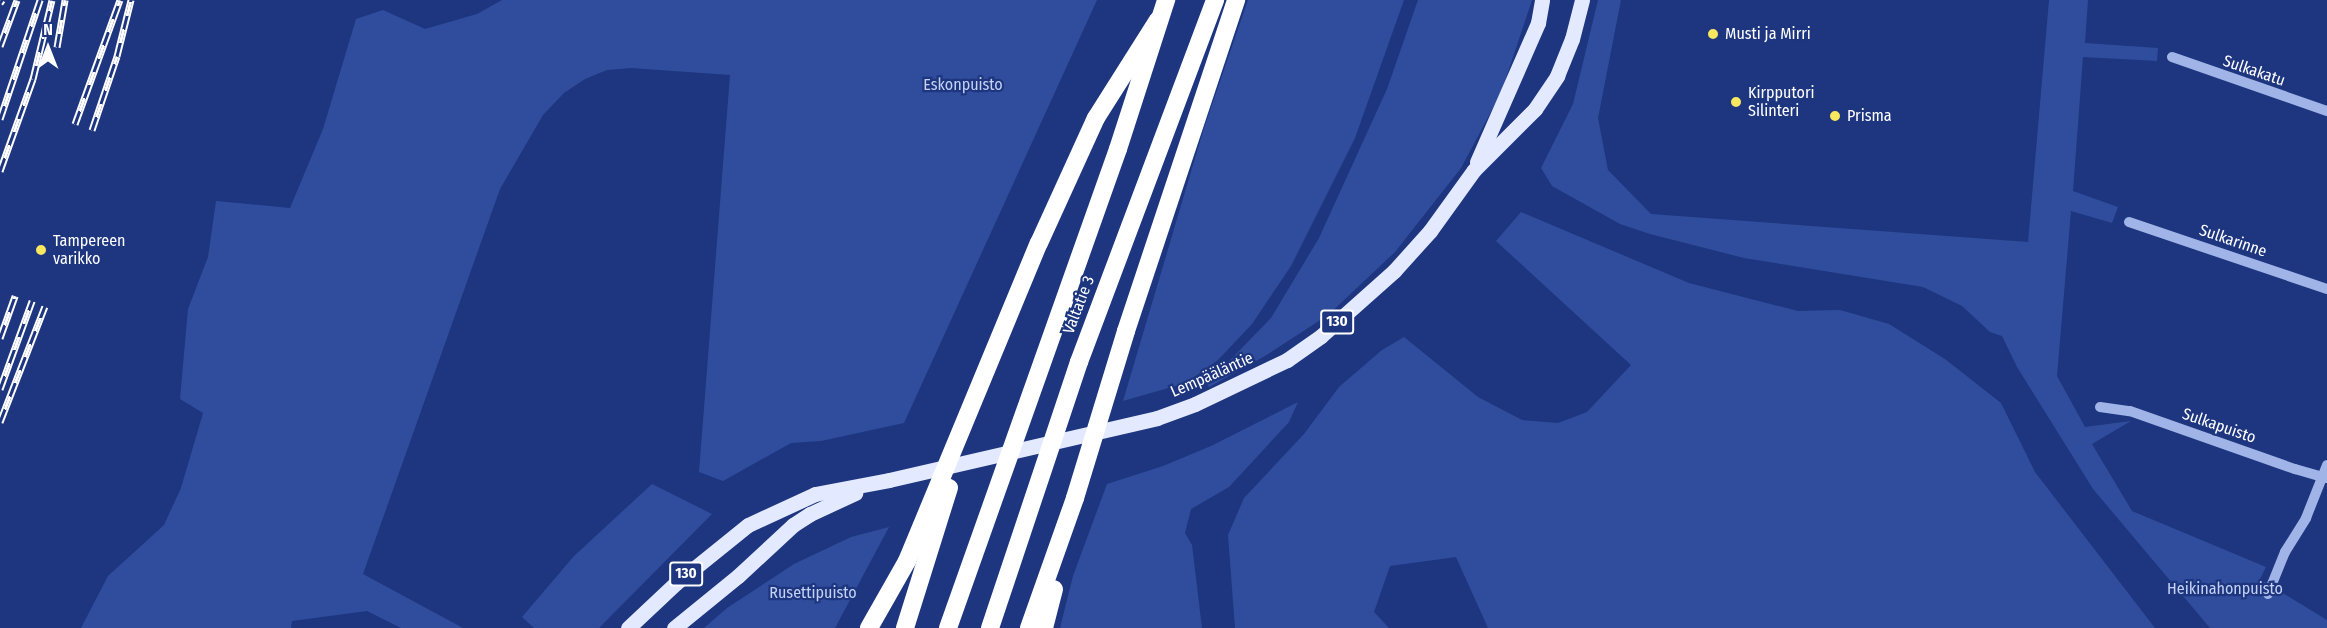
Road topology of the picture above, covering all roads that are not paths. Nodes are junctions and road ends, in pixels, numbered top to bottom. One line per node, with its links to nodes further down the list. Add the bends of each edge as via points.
1 (1166, 0): 6 (highway, Valtatie 3)
2 (1215, 0): 24 (highway, Valtatie 3, via 1079,362)
3 (1236, 0): 17 (highway)
4 (1542, 0): 9 (main road, Lempääläntie / 130, via 1538,23)
5 (1582, 0): 9 (main road, Lempääläntie / 130, via 1557,76 1526,120)
6 (1158, 20): 12 (highway, via 1096,118); 23 (highway, Valtatie 3, via 1118,148)
7 (2172, 57): 8 (street, Sulkakatu)
8 (2327, 111)
9 (1474, 170): 16 (main road, Lempääläntie / 130, via 1430,231 1394,271 1321,336 1287,360 1157,418)
10 (2129, 222): 11 (street, Sulkarinne)
11 (2327, 289)
12 (984, 378): 21 (highway, via 907,561); 22 (highway)
13 (2100, 407): 15 (street, Sulkapuisto, via 2130,411)
14 (2327, 465): 15 (street)
15 (2325, 477): 18 (street, via 2285,552)
16 (889, 480): 19 (main road, Lempääläntie / 130, via 815,494 748,525); 20 (main road, Lempääläntie / 130, via 839,499 793,525)
17 (1075, 498): 25 (highway); 26 (highway)
18 (2268, 594)
19 (628, 628)
20 (674, 628)
21 (869, 628)
22 (905, 628)
23 (948, 628)
24 (990, 628)
25 (1029, 628)
26 (1044, 628)

